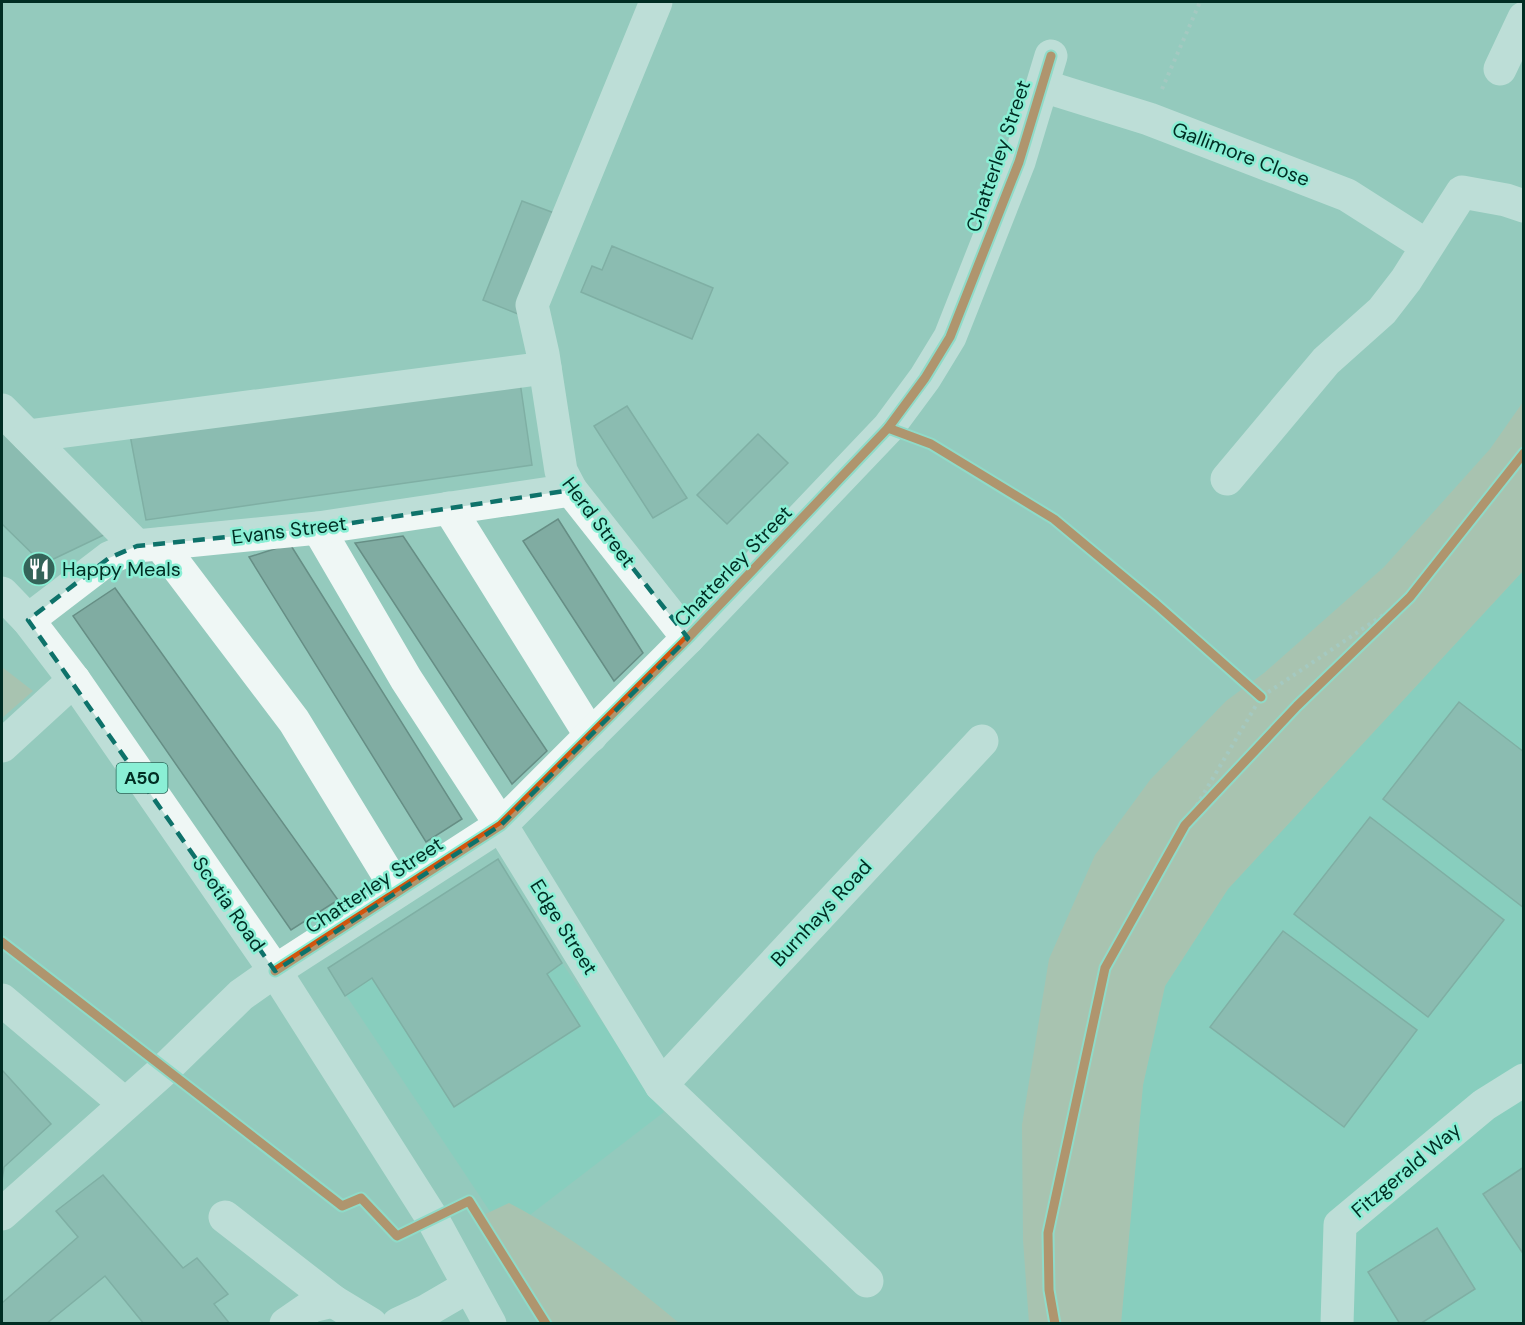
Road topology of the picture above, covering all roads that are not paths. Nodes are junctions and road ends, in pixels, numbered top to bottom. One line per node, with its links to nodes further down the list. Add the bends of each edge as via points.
1 (656, 2): 7 (street, Herd Street, via 532,305)
2 (1524, 18): 3 (street)
3 (1500, 69)
4 (1047, 71): 6 (street, Gallimore Close, via 1149,119 1347,195); 17 (street, Chatterley Street, via 1020,162 950,337 925,378 888,428)
5 (1524, 206): 6 (street, via 1462,192)
6 (1427, 246): 10 (street, via 1382,311 1326,361)
7 (544, 361): 9 (street); 11 (street, Herd Street, via 561,471)
8 (2, 410): 9 (street)
9 (28, 436): 14 (street)
10 (1227, 479)
11 (571, 490): 12 (street, Evans Street); 17 (street, Herd Street)
12 (449, 508): 13 (street, Evans Street); 19 (street)
13 (318, 528): 14 (street, Evans Street); 22 (street, Edge Street, via 406,679)
14 (148, 545): 16 (street, Evans Street, via 109,558); 23 (street, via 294,721)
15 (2, 593): 16 (street, Scotia Road / A50)
16 (28, 620): 18 (street, Scotia Road / A50)
17 (688, 638): 19 (street, Chatterley Street)
18 (74, 680): 21 (street); 24 (street, Scotia Road / A50)
19 (591, 736): 22 (street, Chatterley Street)
20 (982, 741): 27 (street, Burnhays Road)
21 (2, 746)
22 (501, 825): 23 (street, Chatterley Street); 27 (street, Edge Street)
23 (398, 891): 24 (street, Chatterley Street)
24 (275, 971): 28 (street, Chatterley Street, via 241,995); 32 (street, Scotia Road / A50, via 432,1218)
25 (2, 1000): 28 (street)
26 (1524, 1080): 38 (street, Fitzgerald Way, via 1484,1105 1340,1225)
27 (661, 1085): 31 (street, Edge Street)
28 (125, 1104): 29 (street, Chatterley Street)
29 (2, 1214)
30 (225, 1217): 33 (street)
31 (867, 1281)
32 (469, 1286): 36 (street); 37 (street, Scotia Road / A50)
33 (333, 1300): 34 (street, via 312,1306); 35 (street)
34 (286, 1323)
35 (371, 1323)
36 (398, 1323)
37 (490, 1323)
38 (1336, 1323)

